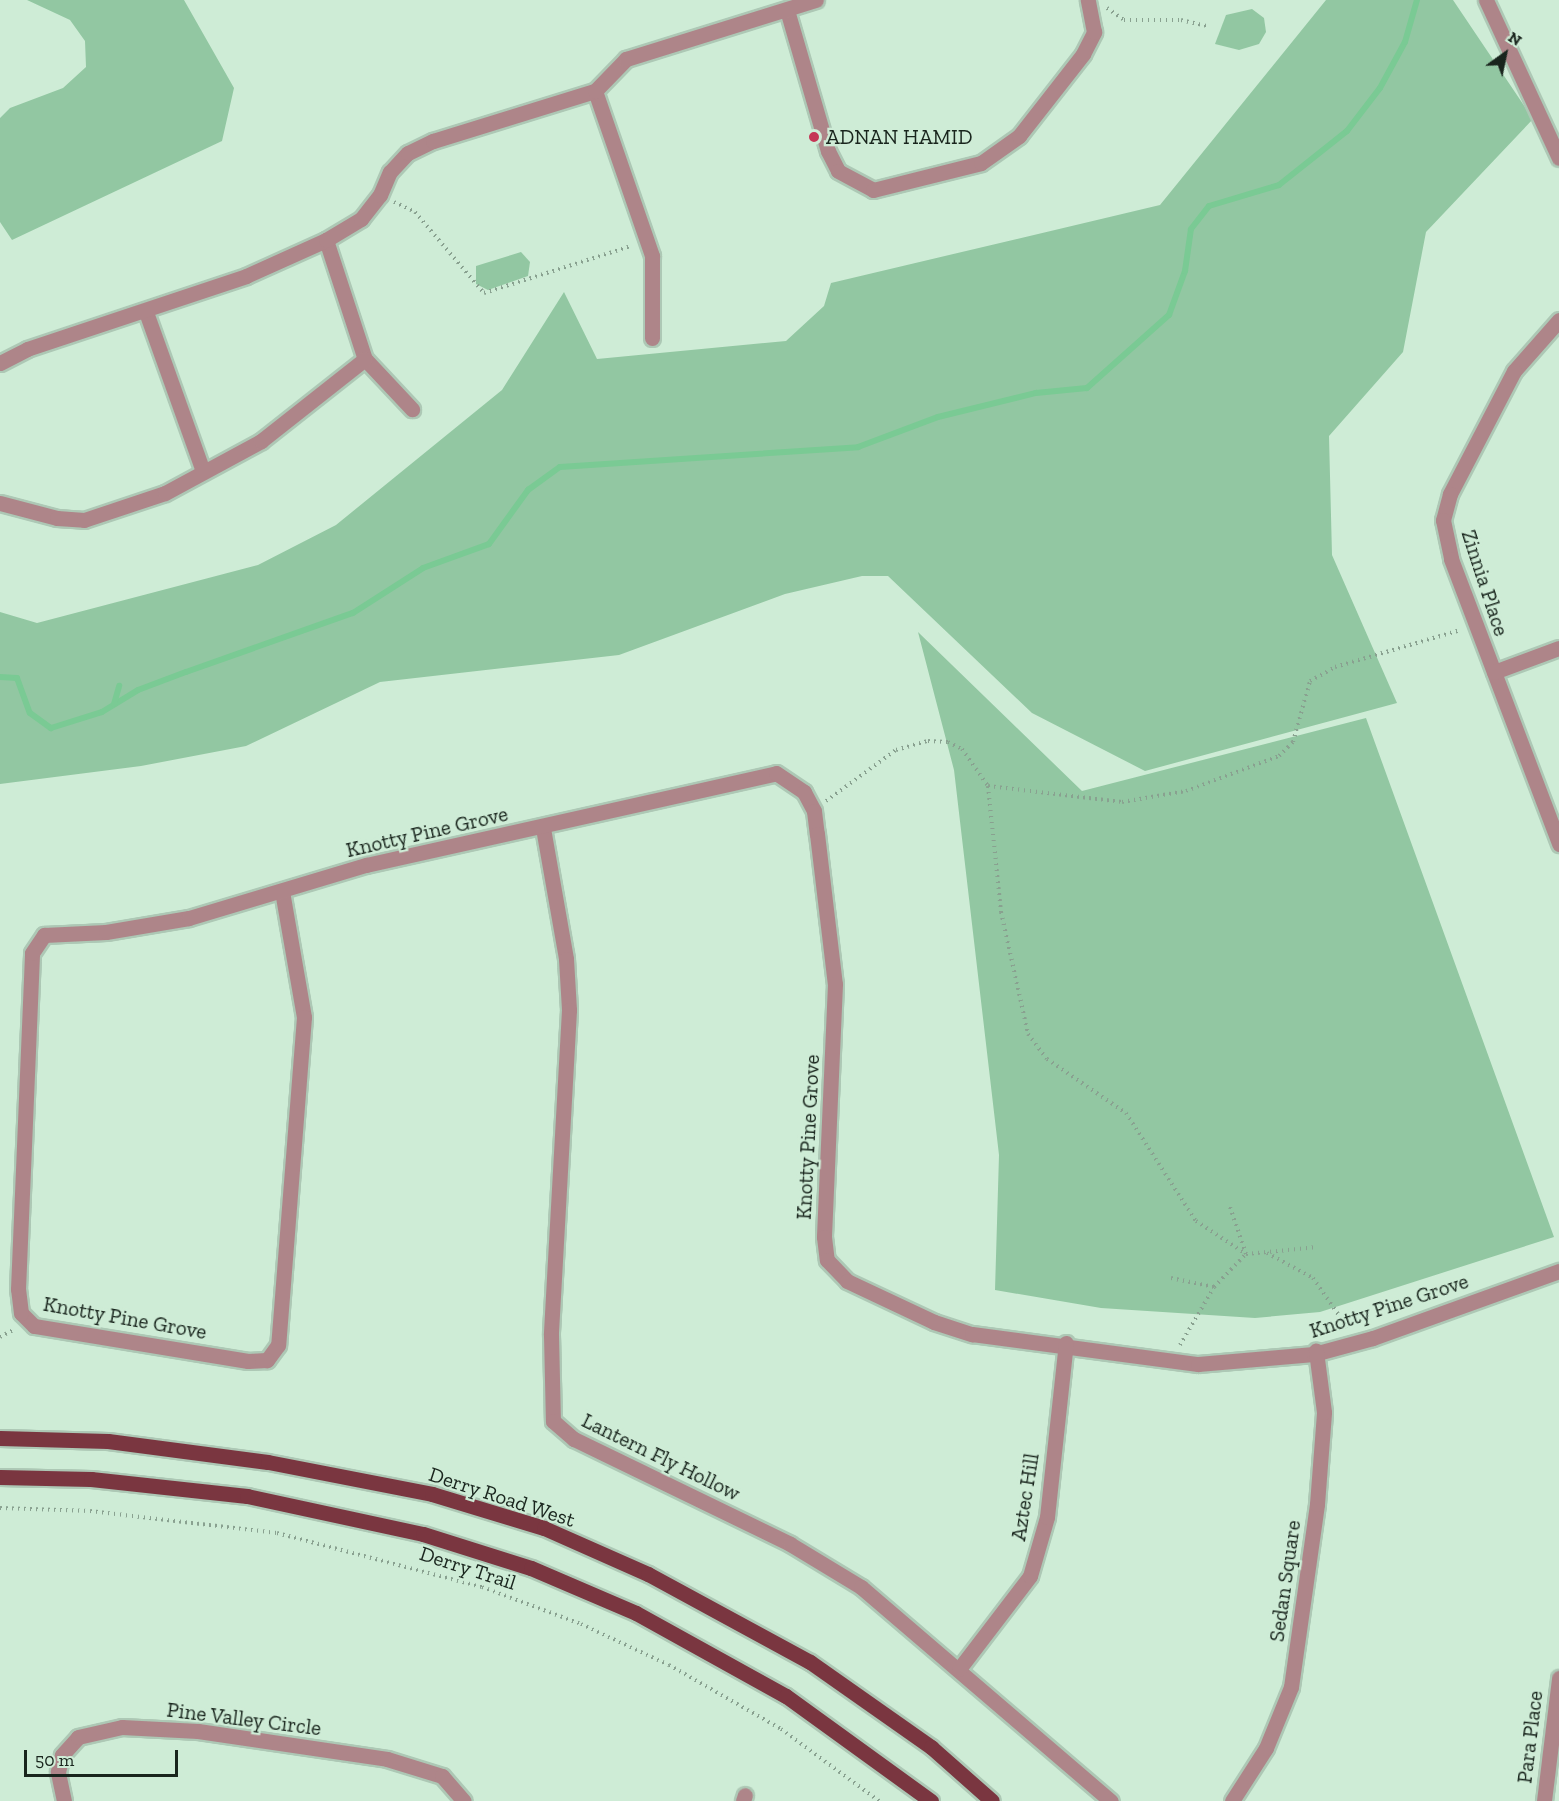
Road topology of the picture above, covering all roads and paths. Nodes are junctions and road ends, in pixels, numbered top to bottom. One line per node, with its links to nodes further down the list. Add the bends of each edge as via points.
1 (816, 0): 5 (street)
2 (1088, 0): 5 (street, via 1094,32 1083,54 1019,136 981,163 873,190 838,171 828,150)
3 (1486, 0): 8 (street)
4 (1105, 7): 6 (path, via 1124,20 1181,20)
5 (787, 10): 7 (street, via 626,59)
6 (1206, 26)
7 (595, 91): 9 (street, via 433,141 390,172); 11 (street)
8 (1559, 158)
9 (380, 195): 10 (street, via 361,219); 11 (path, via 415,212 484,293)
10 (326, 240): 12 (street); 15 (street)
11 (646, 241): 14 (street, via 654,276)
12 (146, 312): 16 (street, via 27,349); 18 (street)
13 (1559, 320): 20 (street, Zinnia Place, via 1514,371 1445,506 1451,559)
14 (652, 338)
15 (365, 359): 17 (street); 18 (street, via 261,441)
16 (0, 363)
17 (412, 409)
18 (203, 471): 19 (street, via 165,494 84,520 57,518)
19 (0, 503)
20 (1476, 626): 22 (street, Zinnia Place); 23 (path, via 1357,660 1310,681 1293,742 1279,756 1186,791 1122,802)
21 (1559, 648): 22 (street)
22 (1494, 672): 26 (street, Zinnia Place)
23 (988, 786): 24 (path, via 962,749 948,742 928,741 896,750); 31 (path, via 1001,912 1028,1034 1047,1059 1126,1113 1196,1221)
24 (814, 811): 25 (street, Knotty Pine Grove, via 804,792 776,773); 36 (street, Knotty Pine Grove, via 835,984 824,1237 827,1260 847,1281 934,1322 972,1334)
25 (543, 828): 27 (street, Knotty Pine Grove, via 366,865); 42 (street, Lantern Fly Hollow, via 566,959 569,1010 551,1335 553,1421 574,1440 790,1544 861,1587)
26 (1559, 844)
27 (282, 891): 27 (street, Knotty Pine Grove, via 157,924 44,935 32,953 18,1289 21,1313 34,1326 248,1361 267,1360 278,1345 304,1017)
28 (1229, 1204): 31 (path)
29 (1318, 1247): 30 (path)
30 (1266, 1252): 31 (path); 35 (path, via 1313,1278)
31 (1246, 1254): 34 (path)
32 (1559, 1271): 35 (street, Knotty Pine Grove)
33 (1171, 1278): 34 (path)
34 (1214, 1287): 38 (path)
35 (1356, 1342): 37 (street, Knotty Pine Grove)
36 (1066, 1343): 38 (street, Knotty Pine Grove); 42 (street, Aztec Hill, via 1047,1517 1030,1576)
37 (1316, 1351): 38 (street, Knotty Pine Grove, via 1248,1363); 50 (street, Sedan Square, via 1324,1412 1317,1504 1291,1687 1266,1748)
38 (1171, 1362)
39 (0, 1438): 48 (main road, Derry Road West, via 108,1441 268,1462 432,1494 544,1528 648,1574 810,1662 931,1747)
40 (0, 1476): 47 (main road, via 91,1479 248,1496 423,1534 531,1568 636,1613 786,1696)
41 (0, 1508): 46 (path, Derry Trail, via 90,1511 277,1533 482,1587 581,1624 669,1665 780,1729)
42 (959, 1669): 49 (street, Lantern Fly Hollow)
43 (1559, 1678): 51 (street, Para Place)
44 (64, 1801): 45 (street, Pine Valley Circle, via 58,1772 62,1755 78,1737 122,1726 198,1731 387,1759 442,1776)
45 (464, 1801)
46 (879, 1801)
47 (931, 1801)
48 (992, 1801)
49 (1111, 1801)
50 (1232, 1801)
51 (1544, 1801)

